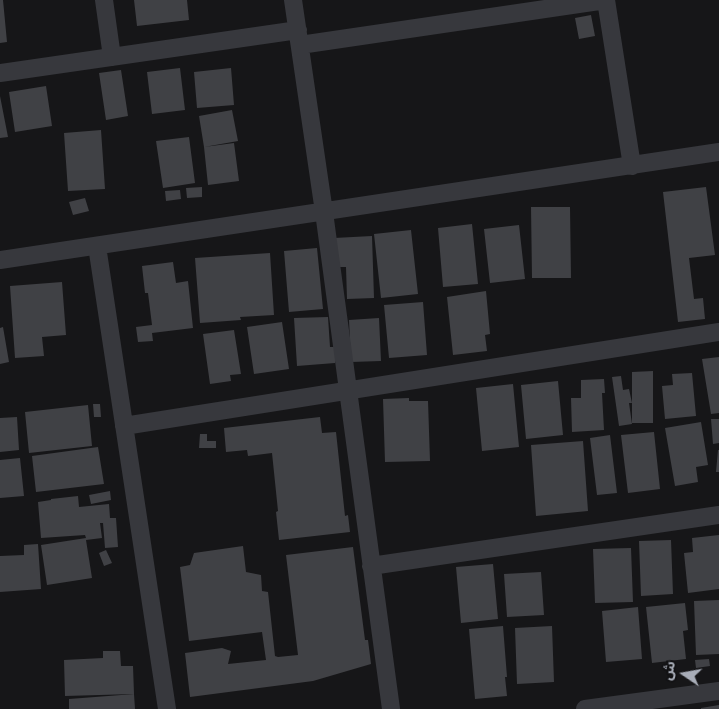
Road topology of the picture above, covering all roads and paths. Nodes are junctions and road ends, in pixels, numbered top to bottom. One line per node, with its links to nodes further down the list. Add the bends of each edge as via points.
1 (104, 0): 5 (street)
2 (293, 0): 4 (street)
3 (606, 0): 4 (street); 8 (street)
4 (299, 37): 5 (street); 9 (street)
5 (112, 57): 6 (street)
6 (0, 73)
7 (719, 152): 8 (street)
8 (632, 166): 9 (street)
9 (324, 212): 10 (street); 13 (street)
10 (97, 246): 11 (street); 14 (street)
11 (0, 260)
12 (719, 332): 13 (street)
13 (348, 391): 14 (street); 16 (street)
14 (124, 426): 18 (street)
15 (719, 516): 16 (street)
16 (371, 566): 19 (street)
17 (719, 692): 20 (street)
18 (167, 709)
19 (391, 709)
20 (585, 709)

